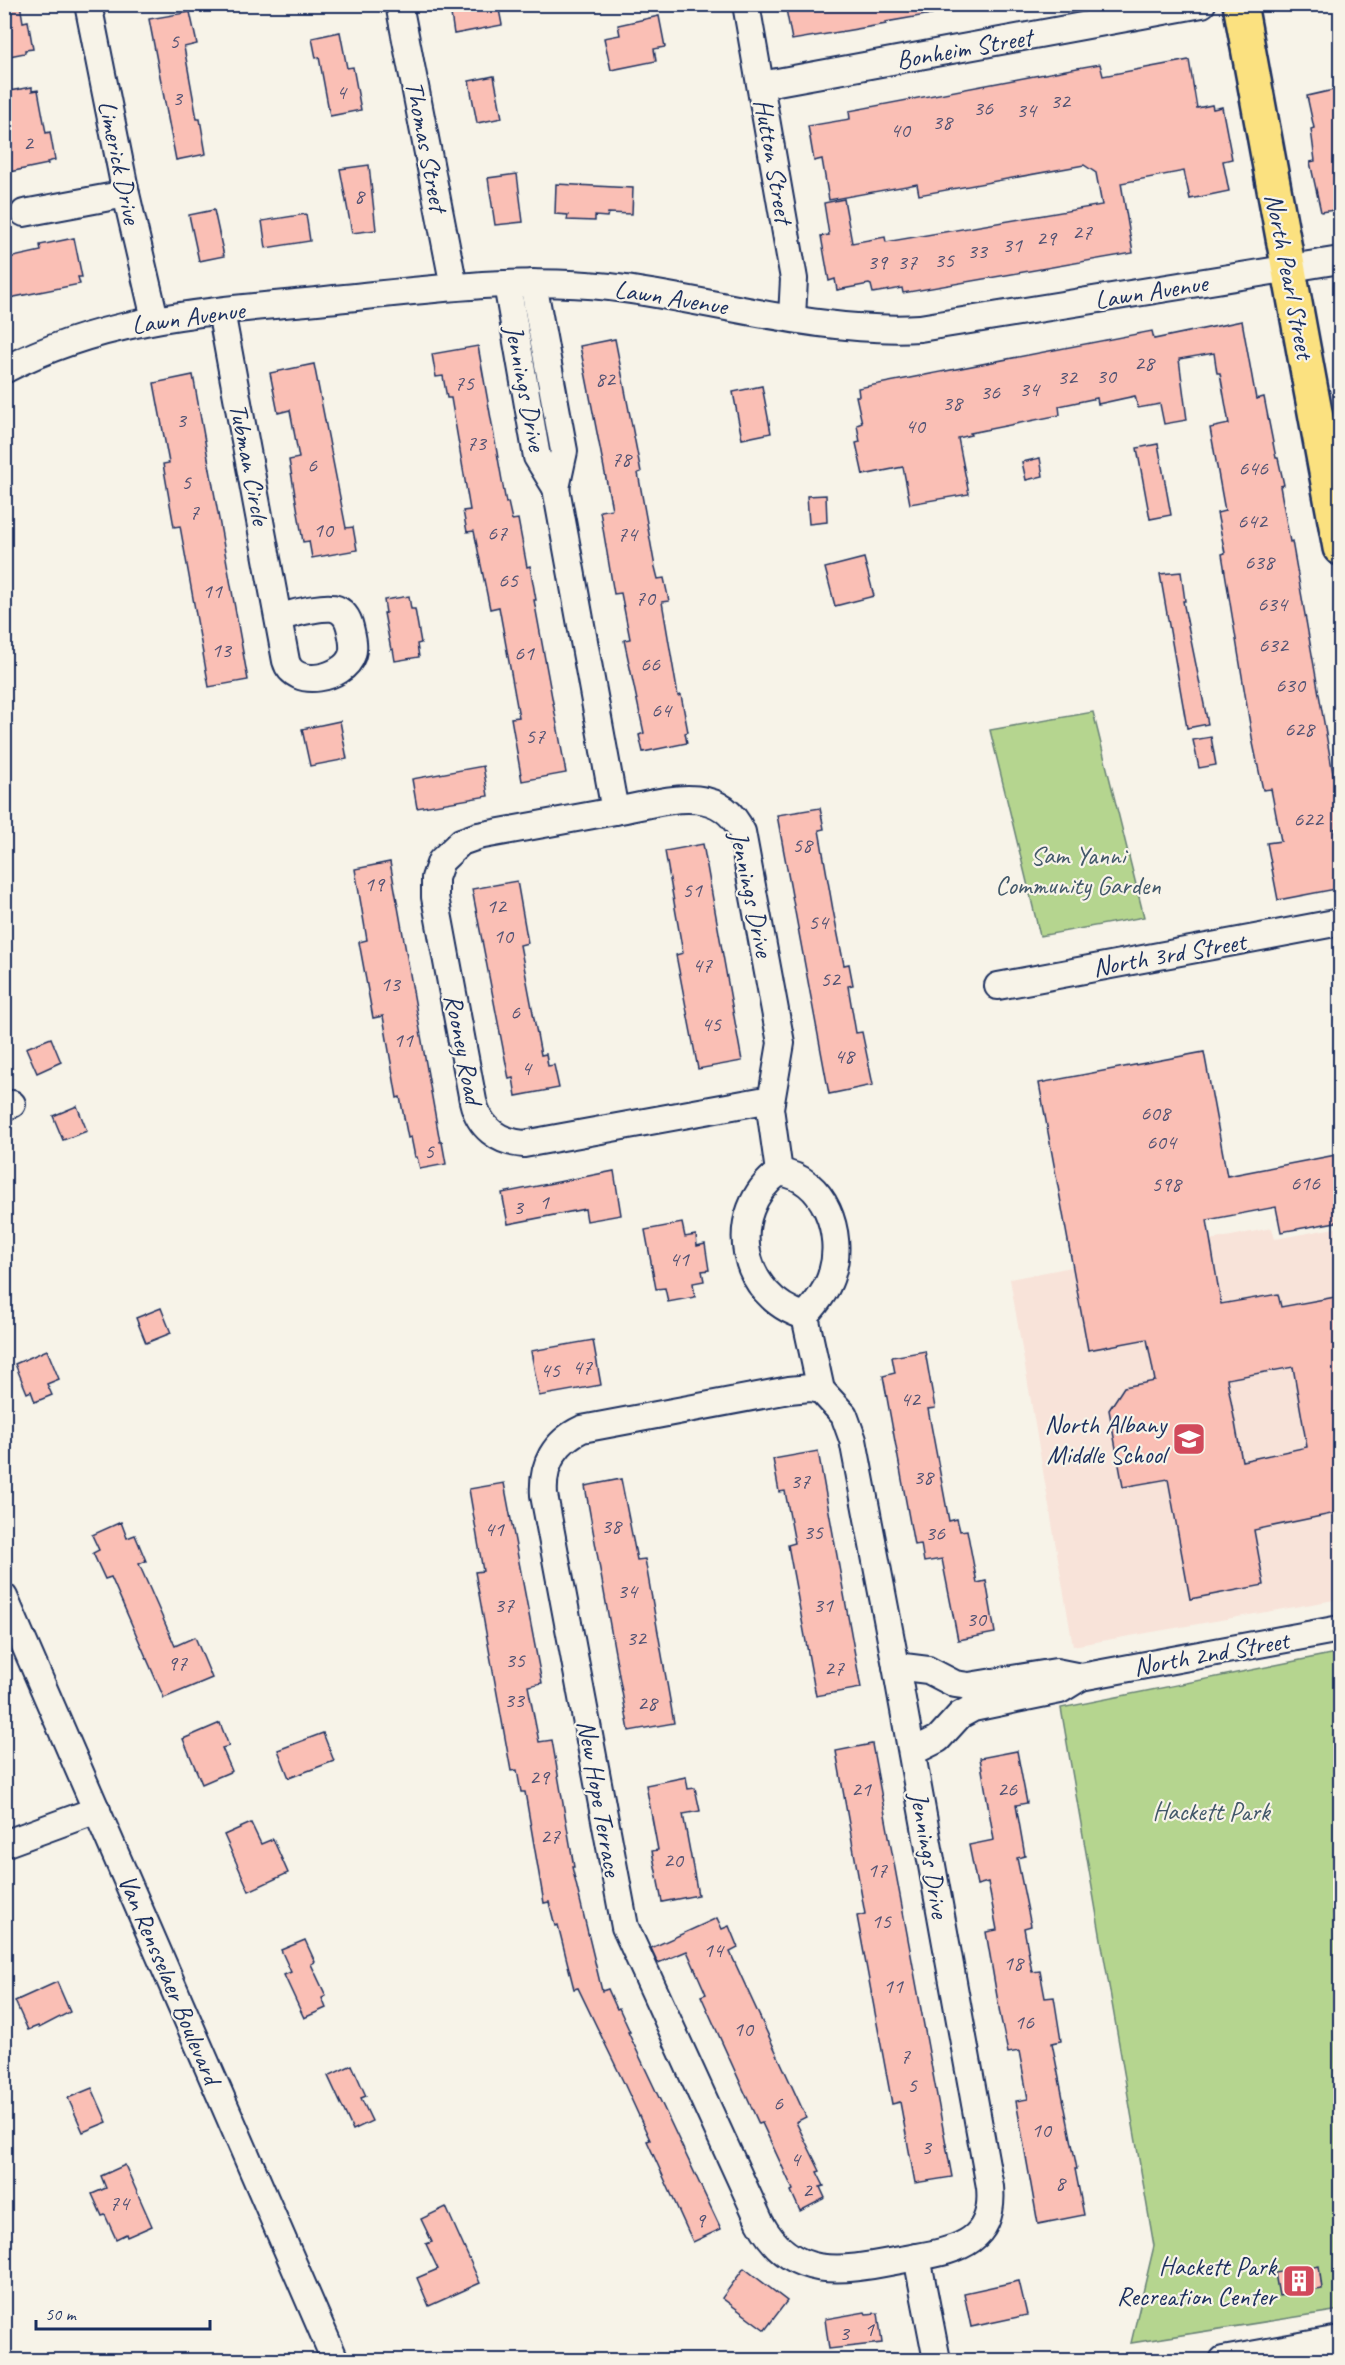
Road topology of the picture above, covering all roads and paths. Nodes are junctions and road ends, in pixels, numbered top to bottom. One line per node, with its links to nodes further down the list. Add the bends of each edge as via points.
1 (88, 4): 7 (street, Limerick Drive)
2 (399, 4): 13 (street, Thomas Street)
3 (746, 4): 6 (street, Hutton Street)
4 (1202, 4): 6 (street, Bonheim Street)
5 (1240, 4): 10 (main road, North Pearl Street)
6 (761, 85): 15 (street, Hutton Street, via 795,279)
7 (126, 194): 8 (street); 16 (street, Limerick Drive)
8 (24, 213)
9 (1341, 260): 10 (street, Lawn Avenue)
10 (1289, 269): 15 (street, Lawn Avenue, via 920,328 840,326); 18 (main road, North Pearl Street)
11 (533, 283): 12 (street, Lawn Avenue); 15 (street, Lawn Avenue, via 613,287); 19 (street, Jennings Drive, via 564,451)
12 (507, 284): 13 (street, Lawn Avenue); 19 (street, Jennings Drive, via 537,457)
13 (454, 287): 14 (street, Lawn Avenue)
14 (221, 311): 16 (street, Lawn Avenue); 21 (street, Tubman Circle)
15 (792, 317)
16 (155, 319): 17 (street, Lawn Avenue, via 87,336)
17 (4, 370)
18 (1330, 433): 20 (main road, North Pearl Street)
19 (556, 488): 22 (street, Jennings Drive)
20 (1341, 548)
21 (278, 617)
22 (615, 812): 25 (street, Jennings Drive, via 702,799 719,805 738,824 745,841 780,1036); 25 (street, Rooney Road, via 469,838 453,847 437,870 435,897 472,1101 479,1118 498,1137 524,1144)
23 (1341, 922): 24 (street, North 3rd Street)
24 (998, 986)
25 (771, 1099): 26 (street, Jennings Drive)
26 (778, 1172): 27 (street, via 794,1176 815,1192 828,1210 835,1231 833,1272 828,1286); 27 (street, via 761,1188 750,1208 745,1230 747,1254 767,1293 789,1310)
27 (805, 1316): 28 (street)
28 (821, 1390): 31 (street, Jennings Drive, via 844,1415 851,1434); 36 (street, New Hope Terrace, via 801,1388 582,1429 564,1439 551,1455 544,1474 544,1495 625,1927 760,2222 791,2258 813,2267 850,2269)
29 (4, 1597): 34 (street, Van Rensselaer Boulevard)
30 (1341, 1629): 32 (street, North 2nd Street)
31 (896, 1666): 32 (street, North 2nd Street, via 928,1670 955,1684 969,1686 1056,1672); 33 (street, Jennings Drive)
32 (1081, 1677): 33 (street, North 2nd Street, via 1060,1690 973,1708 960,1715 938,1739)
33 (912, 1752): 36 (street, Jennings Drive, via 991,2197 984,2225 971,2240 954,2250)
34 (96, 1810): 35 (street); 38 (street, Van Rensselaer Boulevard)
35 (4, 1844)
36 (917, 2257): 39 (street)
37 (1341, 2339): 40 (street)
38 (335, 2361)
39 (937, 2361)
40 (1223, 2361)

